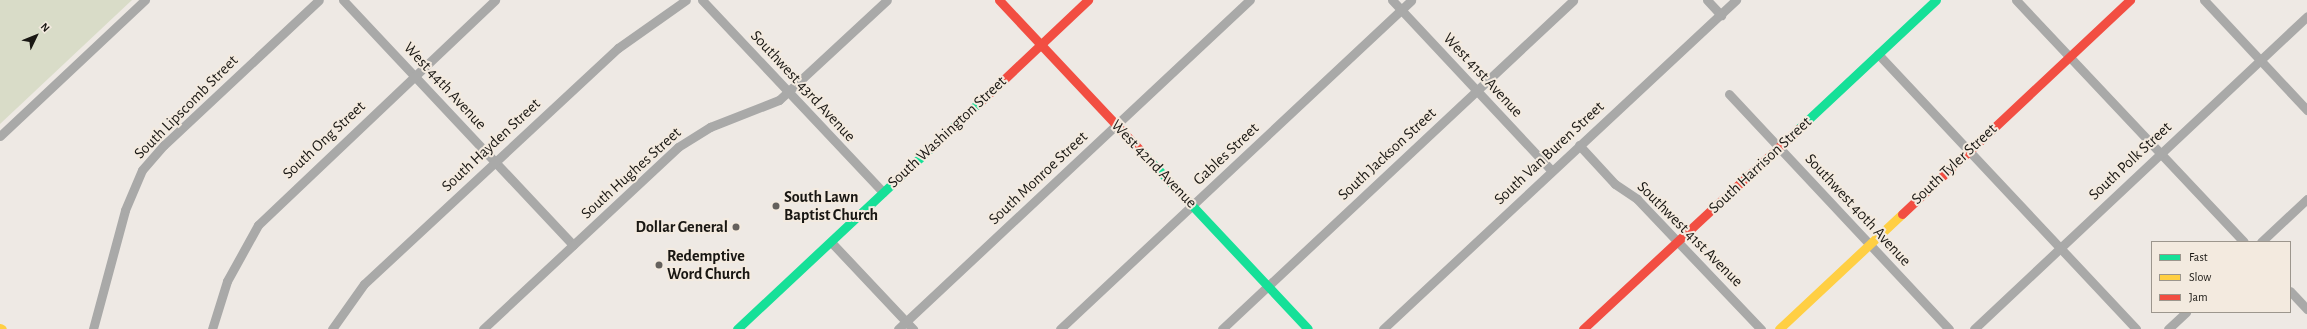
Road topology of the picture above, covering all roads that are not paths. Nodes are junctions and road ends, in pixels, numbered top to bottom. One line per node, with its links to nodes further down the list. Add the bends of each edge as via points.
1 (145, 0): 33 (street)
2 (319, 0): 55 (street, South Lipscomb Street, via 164,145 142,170 125,210)
3 (343, 0): 27 (street, West 44th Avenue)
4 (496, 0): 27 (street, South Ong Street)
5 (686, 0): 38 (street, South Hayden Street, via 618,48)
6 (702, 0): 29 (street, Southwest 43rd Avenue)
7 (887, 0): 29 (street, South Hughes Street)
8 (999, 0): 23 (main road, West 42nd Avenue)
9 (1088, 0): 23 (main road, South Washington Street)
10 (1250, 0): 32 (street, South Monroe Street)
11 (1392, 0): 20 (street, West 41st Avenue)
12 (1411, 0): 20 (street, Gables Street)
13 (1573, 0): 28 (street, South Jackson Street)
14 (1707, 0): 21 (street)
15 (1736, 0): 21 (street, South Van Buren Street)
16 (1936, 0): 24 (main road, South Harrison Street)
17 (2016, 0): 25 (street)
18 (2130, 0): 25 (main road, South Tyler Street)
19 (2204, 0): 26 (street)
20 (1401, 9): 28 (street, West 41st Avenue); 42 (street, Gables Street)
21 (1721, 14): 34 (street, South Van Buren Street)
22 (2307, 16): 26 (street, South Polk Street)
23 (1040, 45): 32 (main road, West 42nd Avenue); 40 (main road, South Washington Street)
24 (1878, 54): 35 (main road, South Harrison Street); 36 (street)
25 (2069, 57): 36 (main road, South Tyler Street); 37 (street)
26 (2260, 60): 31 (street); 37 (street, South Polk Street)
27 (415, 76): 38 (street, West 44th Avenue); 56 (street, South Ong Street, via 258,225 226,281)
28 (1476, 91): 39 (street, West 41st Avenue); 50 (street, South Jackson Street)
29 (788, 92): 40 (street, Southwest 43rd Avenue); 48 (street, South Hughes Street, via 772,104 710,127 686,141)
30 (1729, 94): 35 (street, Southwest 40th Avenue)
31 (2307, 110)
32 (1116, 125): 42 (main road, West 42nd Avenue); 54 (street, South Monroe Street)
33 (0, 136)
34 (1580, 145): 39 (street, South Van Buren Street); 43 (street, Southwest 41st Avenue)
35 (1779, 147): 43 (main road, South Harrison Street); 47 (street, Southwest 40th Avenue)
36 (1968, 150): 47 (main road, South Tyler Street); 49 (street)
37 (2160, 153): 44 (street); 49 (street, South Polk Street)
38 (495, 162): 48 (street, West 44th Avenue); 57 (street, South Hayden Street, via 364,284)
39 (1552, 171): 65 (street, South Van Buren Street)
40 (883, 192): 46 (main road, South Washington Street)
41 (2307, 199): 45 (street)
42 (1193, 206): 50 (main road, West 42nd Avenue); 62 (street, Gables Street)
43 (1679, 241): 66 (main road, South Harrison Street); 67 (street, Southwest 41st Avenue)
44 (2243, 241)
45 (2262, 241)
46 (831, 242): 54 (street); 59 (main road, South Washington Street)
47 (1868, 244): 68 (main road, South Tyler Street); 69 (street, Southwest 40th Avenue)
48 (573, 245): 58 (street, South Hughes Street)
49 (2060, 248): 70 (street, South Polk Street); 71 (street)
50 (1268, 286): 63 (street, South Jackson Street); 64 (main road, West 42nd Avenue)
51 (2291, 292): 52 (street)
52 (2307, 309)
53 (2185, 313): 72 (street)
54 (906, 322): 60 (street, South Monroe Street); 61 (street)
55 (93, 329)
56 (212, 329)
57 (332, 329)
58 (483, 329)
59 (736, 329)
60 (898, 329)
61 (913, 329)
62 (1060, 329)
63 (1222, 329)
64 (1308, 329)
65 (1383, 329)
66 (1582, 329)
67 (1761, 329)
68 (1779, 329)
69 (1949, 329)
70 (1974, 329)
71 (2136, 329)
72 (2168, 329)

